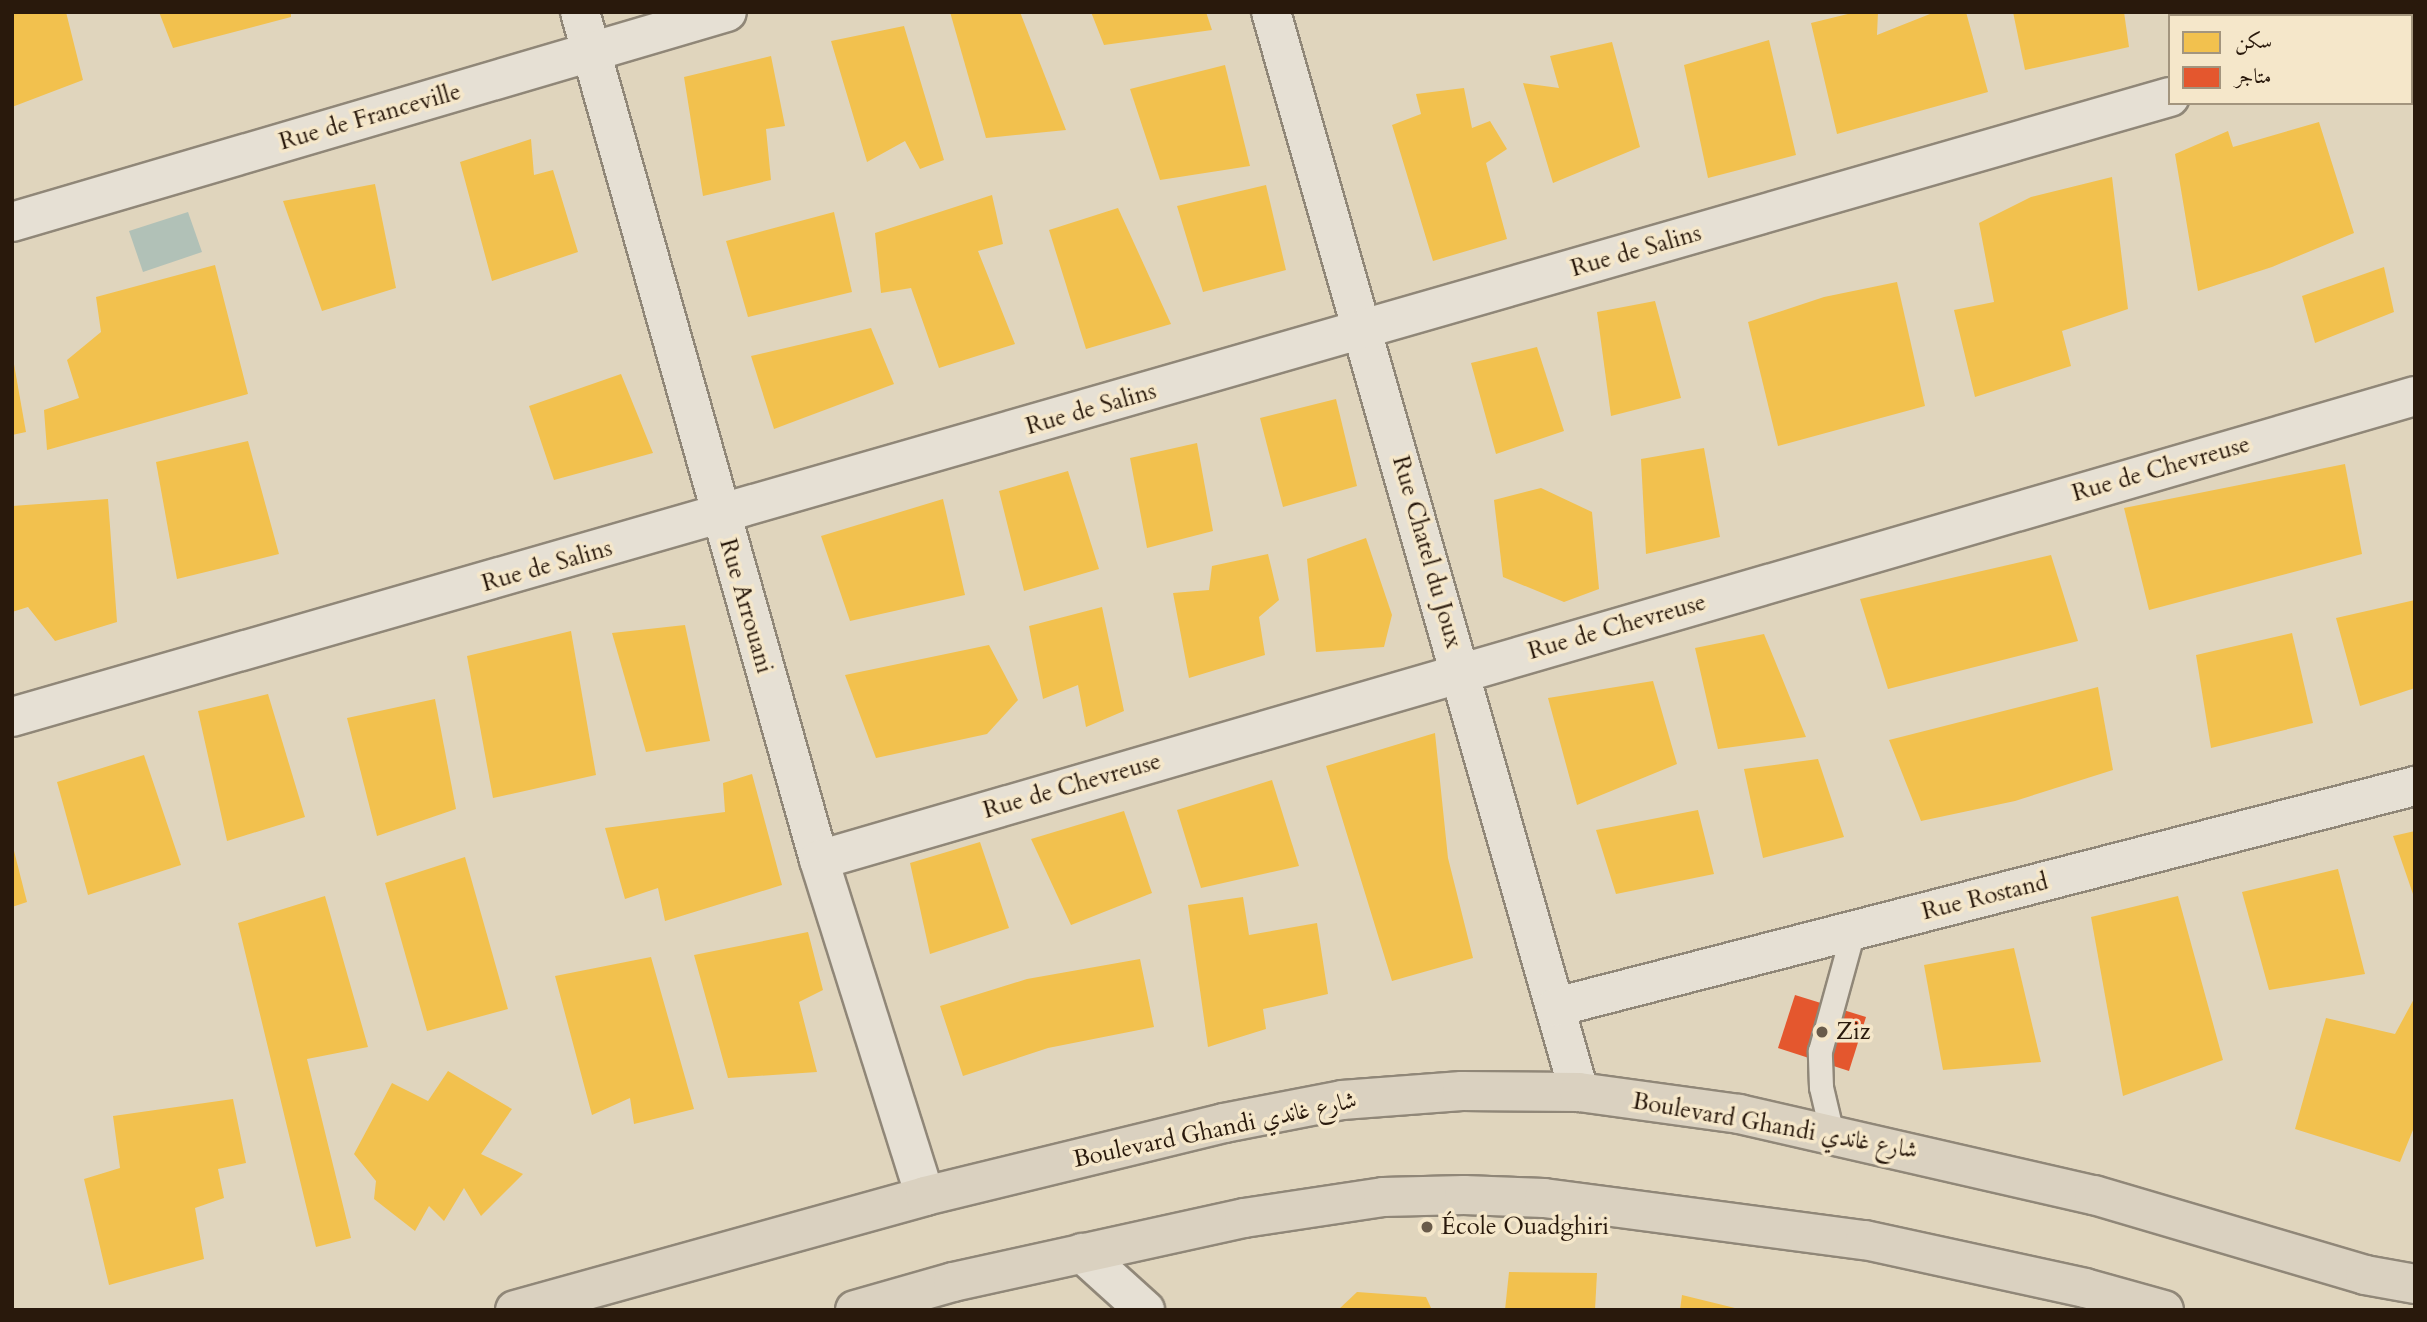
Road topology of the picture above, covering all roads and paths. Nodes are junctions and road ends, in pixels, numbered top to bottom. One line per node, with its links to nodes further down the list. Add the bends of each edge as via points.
1 (580, 12): 4 (street, Rue Arrouani)
2 (727, 12): 4 (street, Rue de Franceville)
3 (1271, 12): 7 (street, Rue Chatel du Joux)
4 (590, 52): 6 (street, Rue de Franceville); 9 (street, Rue Arrouani)
5 (2168, 98): 7 (street, Rue de Salins)
6 (12, 222)
7 (1364, 330): 9 (street, Rue de Salins); 10 (street, Rue Chatel du Joux)
8 (2415, 396): 10 (street, Rue de Chevreuse)
9 (720, 516): 11 (street, Rue de Salins); 13 (street, Rue Arrouani)
10 (1461, 672): 13 (street, Rue de Chevreuse); 15 (street, Rue Chatel du Joux)
11 (12, 717)
12 (2415, 786): 14 (street, Rue Rostand)
13 (819, 860): 18 (street, Rue Arrouani)
14 (1853, 931): 15 (street, Rue Rostand); 17 (lane, via 1820,1051 1821,1087)
15 (1556, 1007): 16 (street, Rue Chatel du Joux)
16 (1579, 1092): 17 (main road, Boulevard Ghandi شارع غاندي, via 1739,1114); 18 (main road, Boulevard Ghandi شارع غاندي, via 1462,1091 1342,1100 1224,1123)
17 (1832, 1134): 20 (main road, Boulevard Ghandi شارع غاندي, via 2094,1195 2365,1275)
18 (925, 1196): 22 (main road, Boulevard Ghandi شارع غاندي)
19 (1083, 1253): 21 (main road); 24 (street); 25 (main road, via 1244,1218 1383,1197 1544,1198 1865,1240)
20 (2415, 1284)
21 (946, 1296): 23 (main road)
22 (515, 1310)
23 (855, 1310)
24 (1145, 1310)
25 (2164, 1310)

